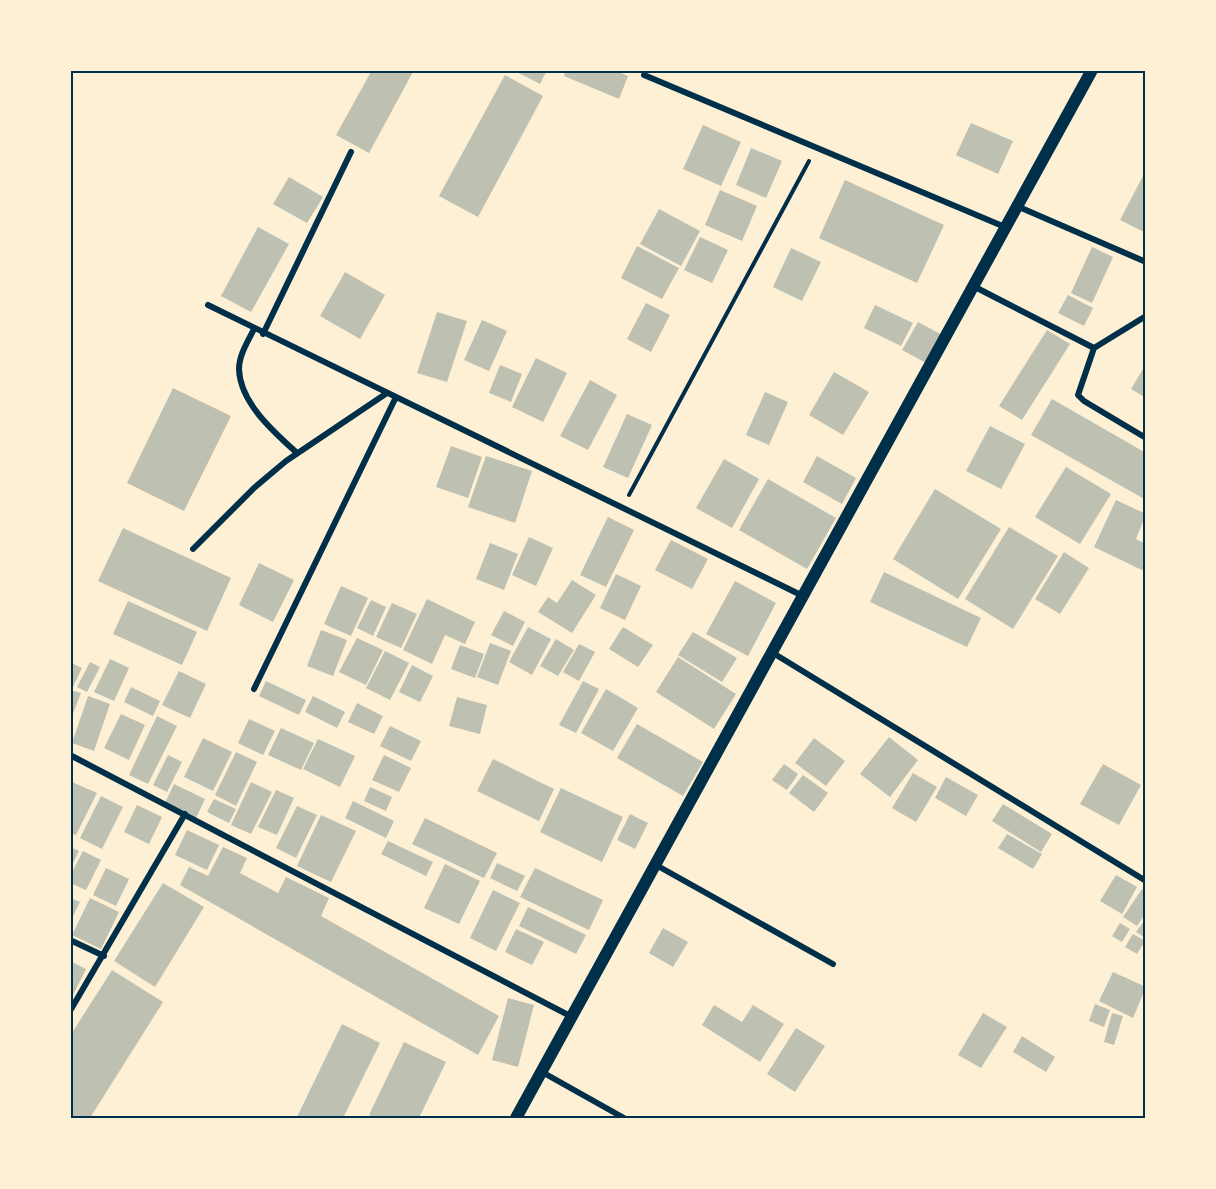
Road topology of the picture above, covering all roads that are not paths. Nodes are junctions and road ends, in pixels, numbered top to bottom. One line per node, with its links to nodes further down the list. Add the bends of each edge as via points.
1 (1092, 70): 4 (main road)
2 (644, 75): 5 (street)
3 (351, 152): 11 (street)
4 (1019, 207): 5 (main road); 6 (street)
5 (1007, 228): 7 (main road)
6 (1146, 261)
7 (975, 287): 12 (street); 18 (main road)
8 (208, 305): 10 (street)
9 (1146, 316): 12 (street)
10 (254, 329): 11 (street); 16 (street, via 239,370 246,396 275,433)
11 (263, 334): 13 (street)
12 (1094, 348): 15 (street, via 1078,394)
13 (387, 393): 14 (street); 16 (street)
14 (396, 397): 18 (street); 20 (street)
15 (1146, 438)
16 (297, 453): 17 (street, via 254,488)
17 (193, 549)
18 (804, 597): 19 (main road)
19 (773, 653): 23 (main road); 24 (street)
20 (254, 689)
21 (70, 755): 22 (street)
22 (185, 814): 26 (street); 29 (street)
23 (656, 865): 27 (street); 29 (main road)
24 (1146, 881)
25 (70, 940): 26 (street)
26 (104, 956): 28 (street)
27 (833, 964)
28 (70, 1011)
29 (572, 1017): 30 (main road)
30 (542, 1072): 31 (main road); 32 (street)
31 (516, 1119)
32 (624, 1119)

